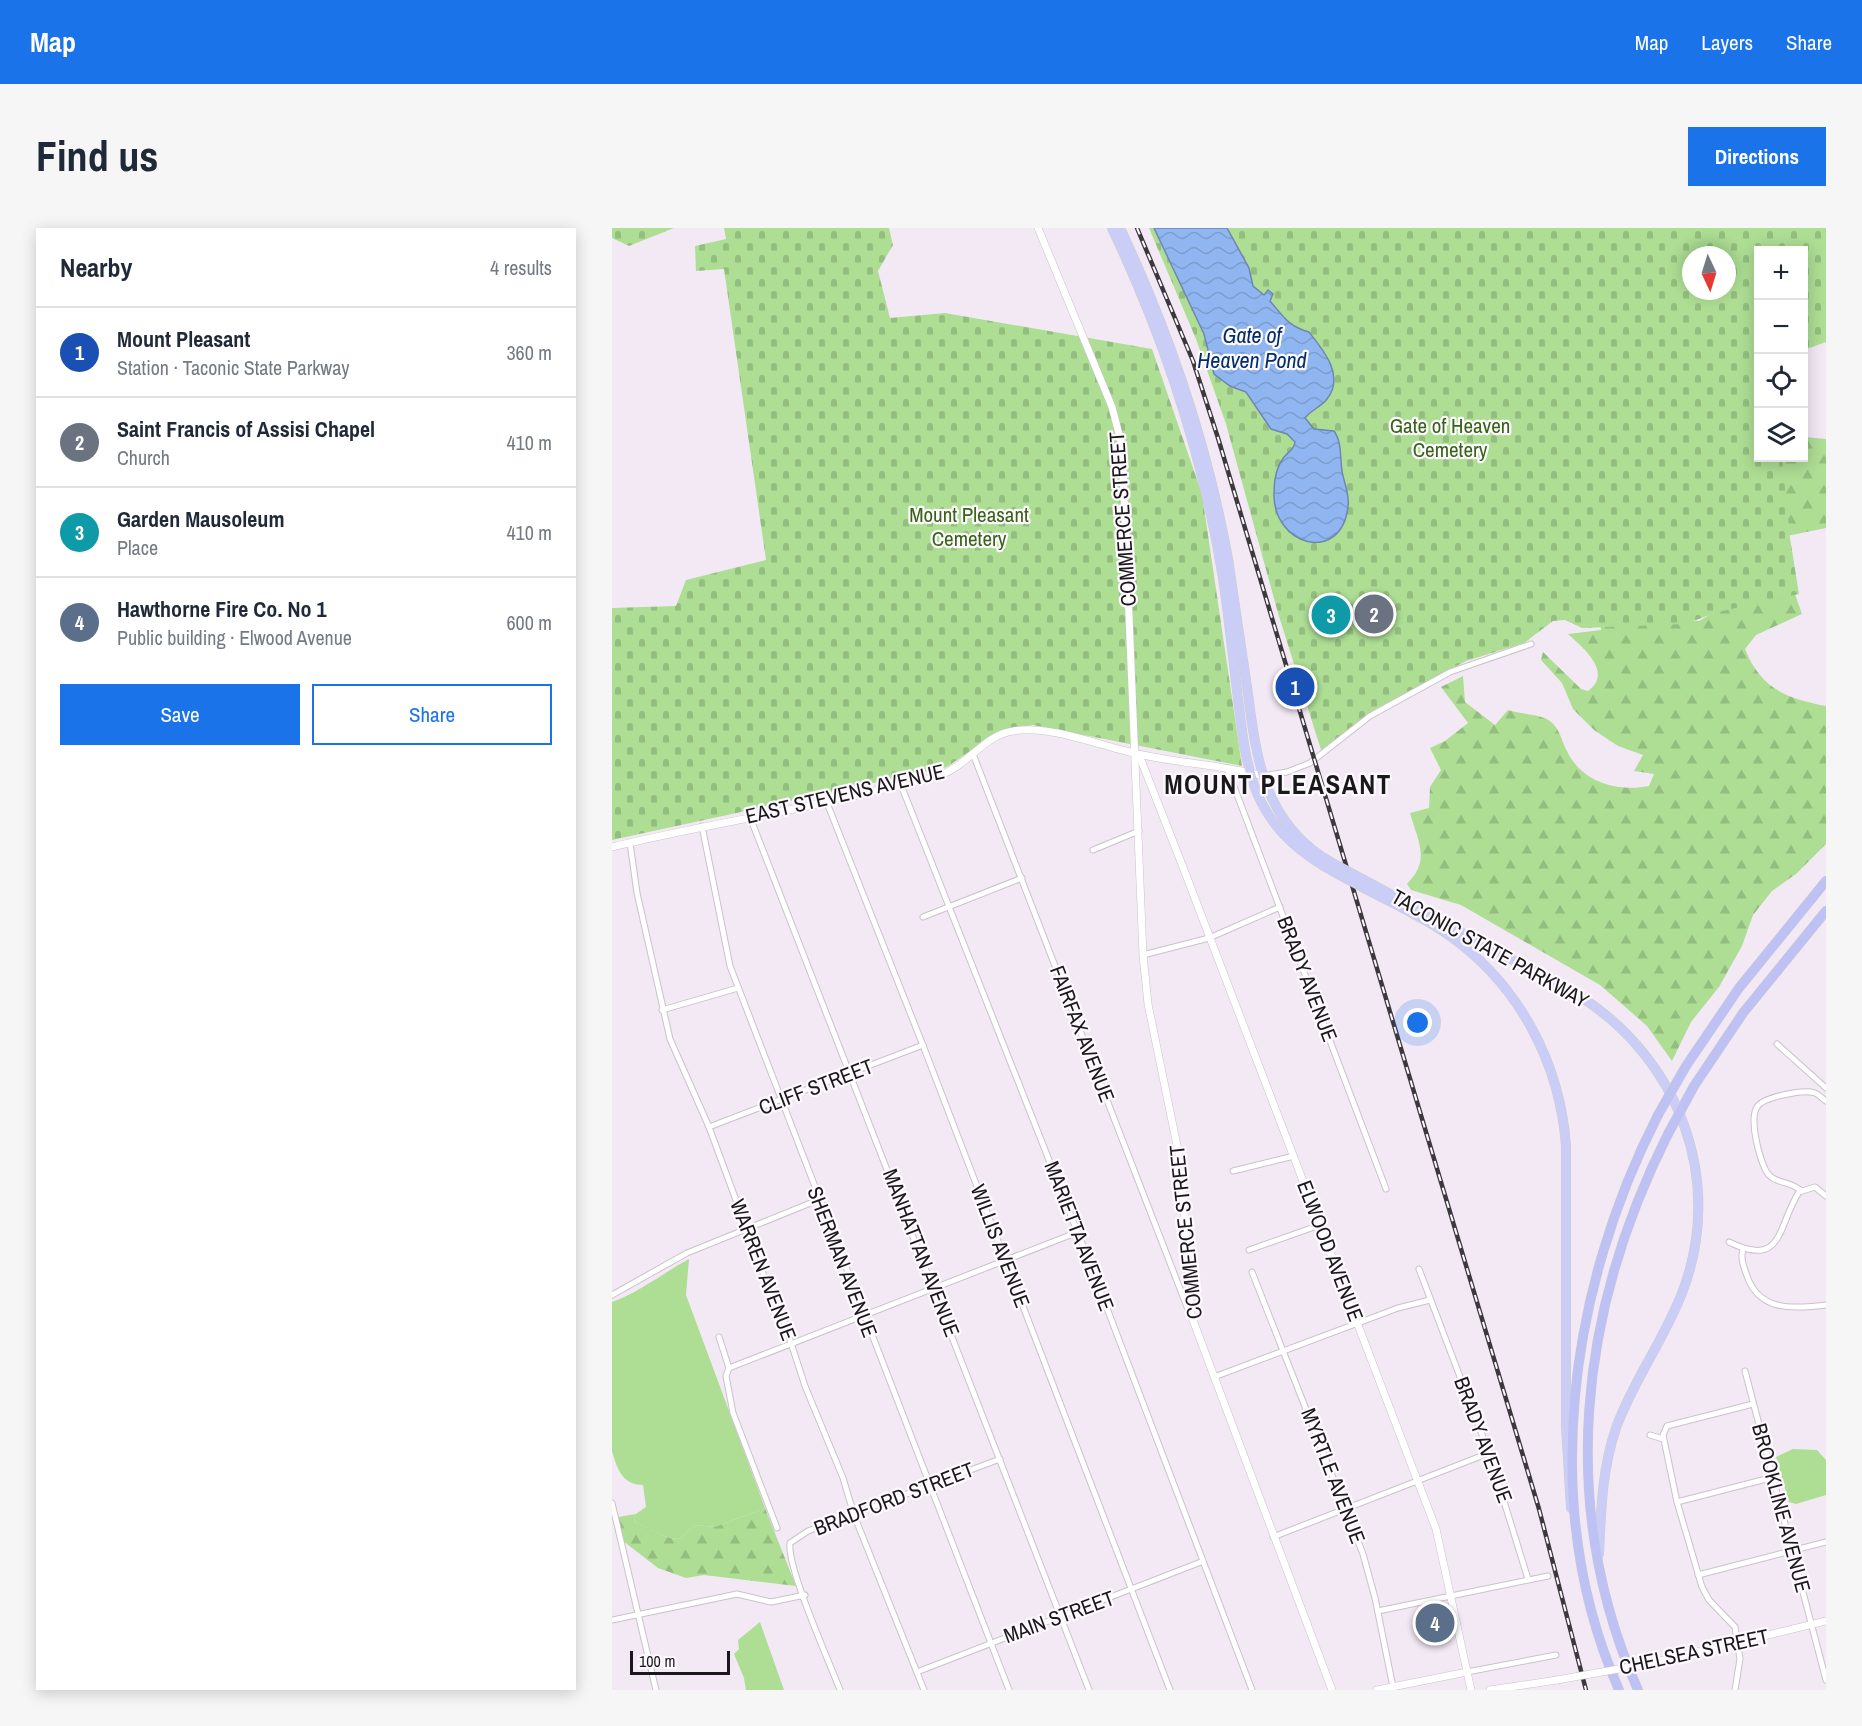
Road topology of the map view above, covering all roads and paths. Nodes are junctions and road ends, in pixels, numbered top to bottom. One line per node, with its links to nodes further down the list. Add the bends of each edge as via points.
1 (1038, 228): 5 (street, COMMERCE STREET, via 1085,338 1121,439)
2 (1112, 228): 8 (highway, TACONIC STATE PARKWAY, via 1163,347 1199,463 1224,582)
3 (1120, 228): 9 (highway, TACONIC STATE PARKWAY, via 1171,346 1203,447 1223,535)
4 (1531, 644): 9 (street, via 1450,672 1370,716 1301,767)
5 (1134, 753): 6 (street, EAST STEVENS AVENUE, via 1029,730 992,738); 7 (street, EAST STEVENS AVENUE); 13 (street, COMMERCE STREET, via 1141,760); 15 (street, COMMERCE STREET)
6 (973, 754): 10 (street, EAST STEVENS AVENUE, via 941,775); 19 (street, FAIRFAX AVENUE)
7 (1227, 768): 8 (street, EAST STEVENS AVENUE); 23 (street, BRADY AVENUE)
8 (1250, 773): 9 (street, EAST STEVENS AVENUE); 21 (highway, TACONIC STATE PARKWAY, bridge, via 1278,829 1300,850 1338,874)
9 (1263, 777): 21 (highway, TACONIC STATE PARKWAY, bridge, via 1274,804 1308,846)
10 (901, 785): 11 (street, EAST STEVENS AVENUE); 22 (street, MARIETTA AVENUE)
11 (827, 803): 12 (street, EAST STEVENS AVENUE); 31 (street, WILLIS AVENUE)
12 (750, 817): 14 (street, EAST STEVENS AVENUE); 32 (street, MANHATTAN AVENUE)
13 (1163, 821): 26 (street, ELWOOD AVENUE)
14 (702, 826): 16 (street, EAST STEVENS AVENUE); 28 (street, SHERMAN AVENUE, via 730,966)
15 (1139, 831): 18 (street); 27 (street, COMMERCE STREET)
16 (630, 843): 17 (street, EAST STEVENS AVENUE); 29 (street, WARREN AVENUE)
17 (612, 847)
18 (1092, 850)
19 (1022, 878): 22 (street); 56 (street, FAIRFAX AVENUE)
20 (1826, 881): 82 (highway, bridge, via 1739,988 1686,1066 1638,1158 1611,1227 1582,1343 1575,1392 1572,1459)
21 (1365, 884): 82 (highway, TACONIC STATE PARKWAY, via 1441,929 1487,967 1525,1015 1554,1078 1566,1156 1568,1473); 83 (highway, TACONIC STATE PARKWAY, via 1576,994 1606,1015 1656,1068 1684,1123 1698,1181 1695,1248 1678,1305 1631,1394 1613,1440 1602,1494)
22 (950, 907): 25 (street); 45 (street, MARIETTA AVENUE)
23 (1280, 907): 26 (street); 39 (street, BRADY AVENUE)
24 (1826, 910): 83 (highway, bridge, via 1750,1004 1694,1086 1640,1196 1619,1255 1593,1364 1588,1414 1590,1519)
25 (923, 917)
26 (1209, 938): 27 (street); 37 (street, ELWOOD AVENUE)
27 (1143, 955): 56 (street, COMMERCE STREET, via 1148,1005 1181,1165)
28 (738, 988): 29 (street); 34 (street, SHERMAN AVENUE)
29 (662, 1011): 36 (street, WARREN AVENUE, via 670,1039)
30 (1777, 1044): 33 (street)
31 (923, 1045): 32 (street, CLIFF STREET); 49 (street, WILLIS AVENUE)
32 (852, 1074): 34 (street, CLIFF STREET); 52 (street, MANHATTAN AVENUE)
33 (1826, 1088)
34 (780, 1101): 36 (street, CLIFF STREET); 42 (street, SHERMAN AVENUE)
35 (1826, 1101): 40 (street, via 1808,1092 1775,1096 1755,1109 1754,1131 1767,1172 1774,1180)
36 (709, 1127): 44 (street, WARREN AVENUE)
37 (1294, 1156): 38 (street); 43 (street, ELWOOD AVENUE)
38 (1233, 1171)
39 (1386, 1190)
40 (1801, 1191): 41 (street, via 1815,1187); 47 (street, via 1780,1239 1763,1250)
41 (1826, 1196)
42 (818, 1200): 44 (street); 57 (street, SHERMAN AVENUE)
43 (1320, 1225): 48 (street); 58 (street, ELWOOD AVENUE)
44 (747, 1227): 53 (street, via 687,1253); 60 (street, WARREN AVENUE)
45 (1078, 1232): 49 (street); 81 (street, MARIETTA AVENUE)
46 (1729, 1242): 47 (street)
47 (1743, 1249): 55 (street, via 1750,1285 1762,1298 1781,1308)
48 (1249, 1250)
49 (1005, 1260): 52 (street); 87 (street, WILLIS AVENUE)
50 (1419, 1269): 54 (street, BRADY AVENUE)
51 (1252, 1272): 61 (street, MYRTLE AVENUE)
52 (934, 1288): 57 (street); 69 (street, MANHATTAN AVENUE)
53 (612, 1295)
54 (1430, 1300): 58 (street); 68 (street, BRADY AVENUE)
55 (1826, 1305)
56 (1191, 1315): 64 (street, COMMERCE STREET)
57 (863, 1316): 60 (street); 72 (street, SHERMAN AVENUE)
58 (1358, 1323): 61 (street); 71 (street, ELWOOD AVENUE)
59 (719, 1337): 62 (street)
60 (792, 1344): 62 (street); 76 (street, WARREN AVENUE)
61 (1285, 1350): 64 (street); 75 (street, MYRTLE AVENUE)
62 (729, 1368): 77 (street, via 726,1376 733,1413)
63 (1745, 1371): 65 (street, BROOKLINE AVENUE)
64 (1214, 1377): 78 (street, COMMERCE STREET)
65 (1753, 1404): 67 (street, via 1667,1426); 70 (street, BROOKLINE AVENUE)
66 (1650, 1435): 67 (street)
67 (1663, 1439): 73 (street)
68 (1489, 1453): 71 (street); 86 (street, BRADY AVENUE)
69 (1000, 1459): 72 (street, BRADFORD STREET); 92 (street, MANHATTAN AVENUE)
70 (1774, 1477): 73 (street); 80 (street, BROOKLINE AVENUE)
71 (1417, 1480): 75 (street); 89 (street, ELWOOD AVENUE, via 1436,1529)
72 (929, 1486): 76 (street, BRADFORD STREET); 96 (street, SHERMAN AVENUE)
73 (1677, 1502): 84 (street)
74 (612, 1503): 91 (street)
75 (1346, 1507): 78 (street); 90 (street, MYRTLE AVENUE)
76 (854, 1515): 88 (street, BRADFORD STREET, via 808,1531 790,1543 791,1559); 99 (street, WARREN AVENUE)
77 (777, 1528)
78 (1274, 1537): 110 (street, COMMERCE STREET)
79 (1826, 1542): 80 (street)
80 (1792, 1551): 84 (street); 95 (street, BROOKLINE AVENUE)
81 (1201, 1562): 87 (street, MAIN STREET); 109 (street, MARIETTA AVENUE)
82 (1582, 1563): 114 (highway, TACONIC STATE PARKWAY, via 1604,1651)
83 (1599, 1571): 115 (highway, TACONIC STATE PARKWAY, via 1614,1628)
84 (1698, 1575): 97 (street, via 1708,1600 1735,1627)
85 (1548, 1576): 86 (street)
86 (1528, 1579): 89 (street)
87 (1132, 1590): 92 (street, MAIN STREET); 108 (street, WILLIS AVENUE)
88 (805, 1595): 91 (street, via 771,1602 737,1594); 104 (street)
89 (1452, 1595): 90 (street); 100 (street, ELWOOD AVENUE)
90 (1378, 1611): 102 (street, MYRTLE AVENUE)
91 (639, 1613): 93 (street); 103 (street)
92 (1062, 1617): 96 (street, MAIN STREET); 107 (street, MANHATTAN AVENUE)
93 (612, 1620)
94 (1826, 1621): 95 (street, CHELSEA STREET)
95 (1812, 1624): 97 (street, CHELSEA STREET); 101 (street, BROOKLINE AVENUE)
96 (990, 1642): 99 (street, MAIN STREET); 106 (street, SHERMAN AVENUE)
97 (1739, 1643): 113 (street, CHELSEA STREET, bridge, via 1647,1664); 116 (street)
98 (1556, 1655): 100 (street)
99 (917, 1672): 105 (street, WARREN AVENUE)
100 (1467, 1672): 102 (street); 112 (street, ELWOOD AVENUE)
101 (1826, 1680)
102 (1393, 1687): 111 (street)
103 (656, 1690)
104 (840, 1690)
105 (924, 1690)
106 (1009, 1690)
107 (1089, 1690)
108 (1170, 1690)
109 (1252, 1690)
110 (1332, 1690)
111 (1377, 1690)
112 (1471, 1690)
113 (1490, 1690)
114 (1619, 1690)
115 (1639, 1690)
116 (1735, 1690)

